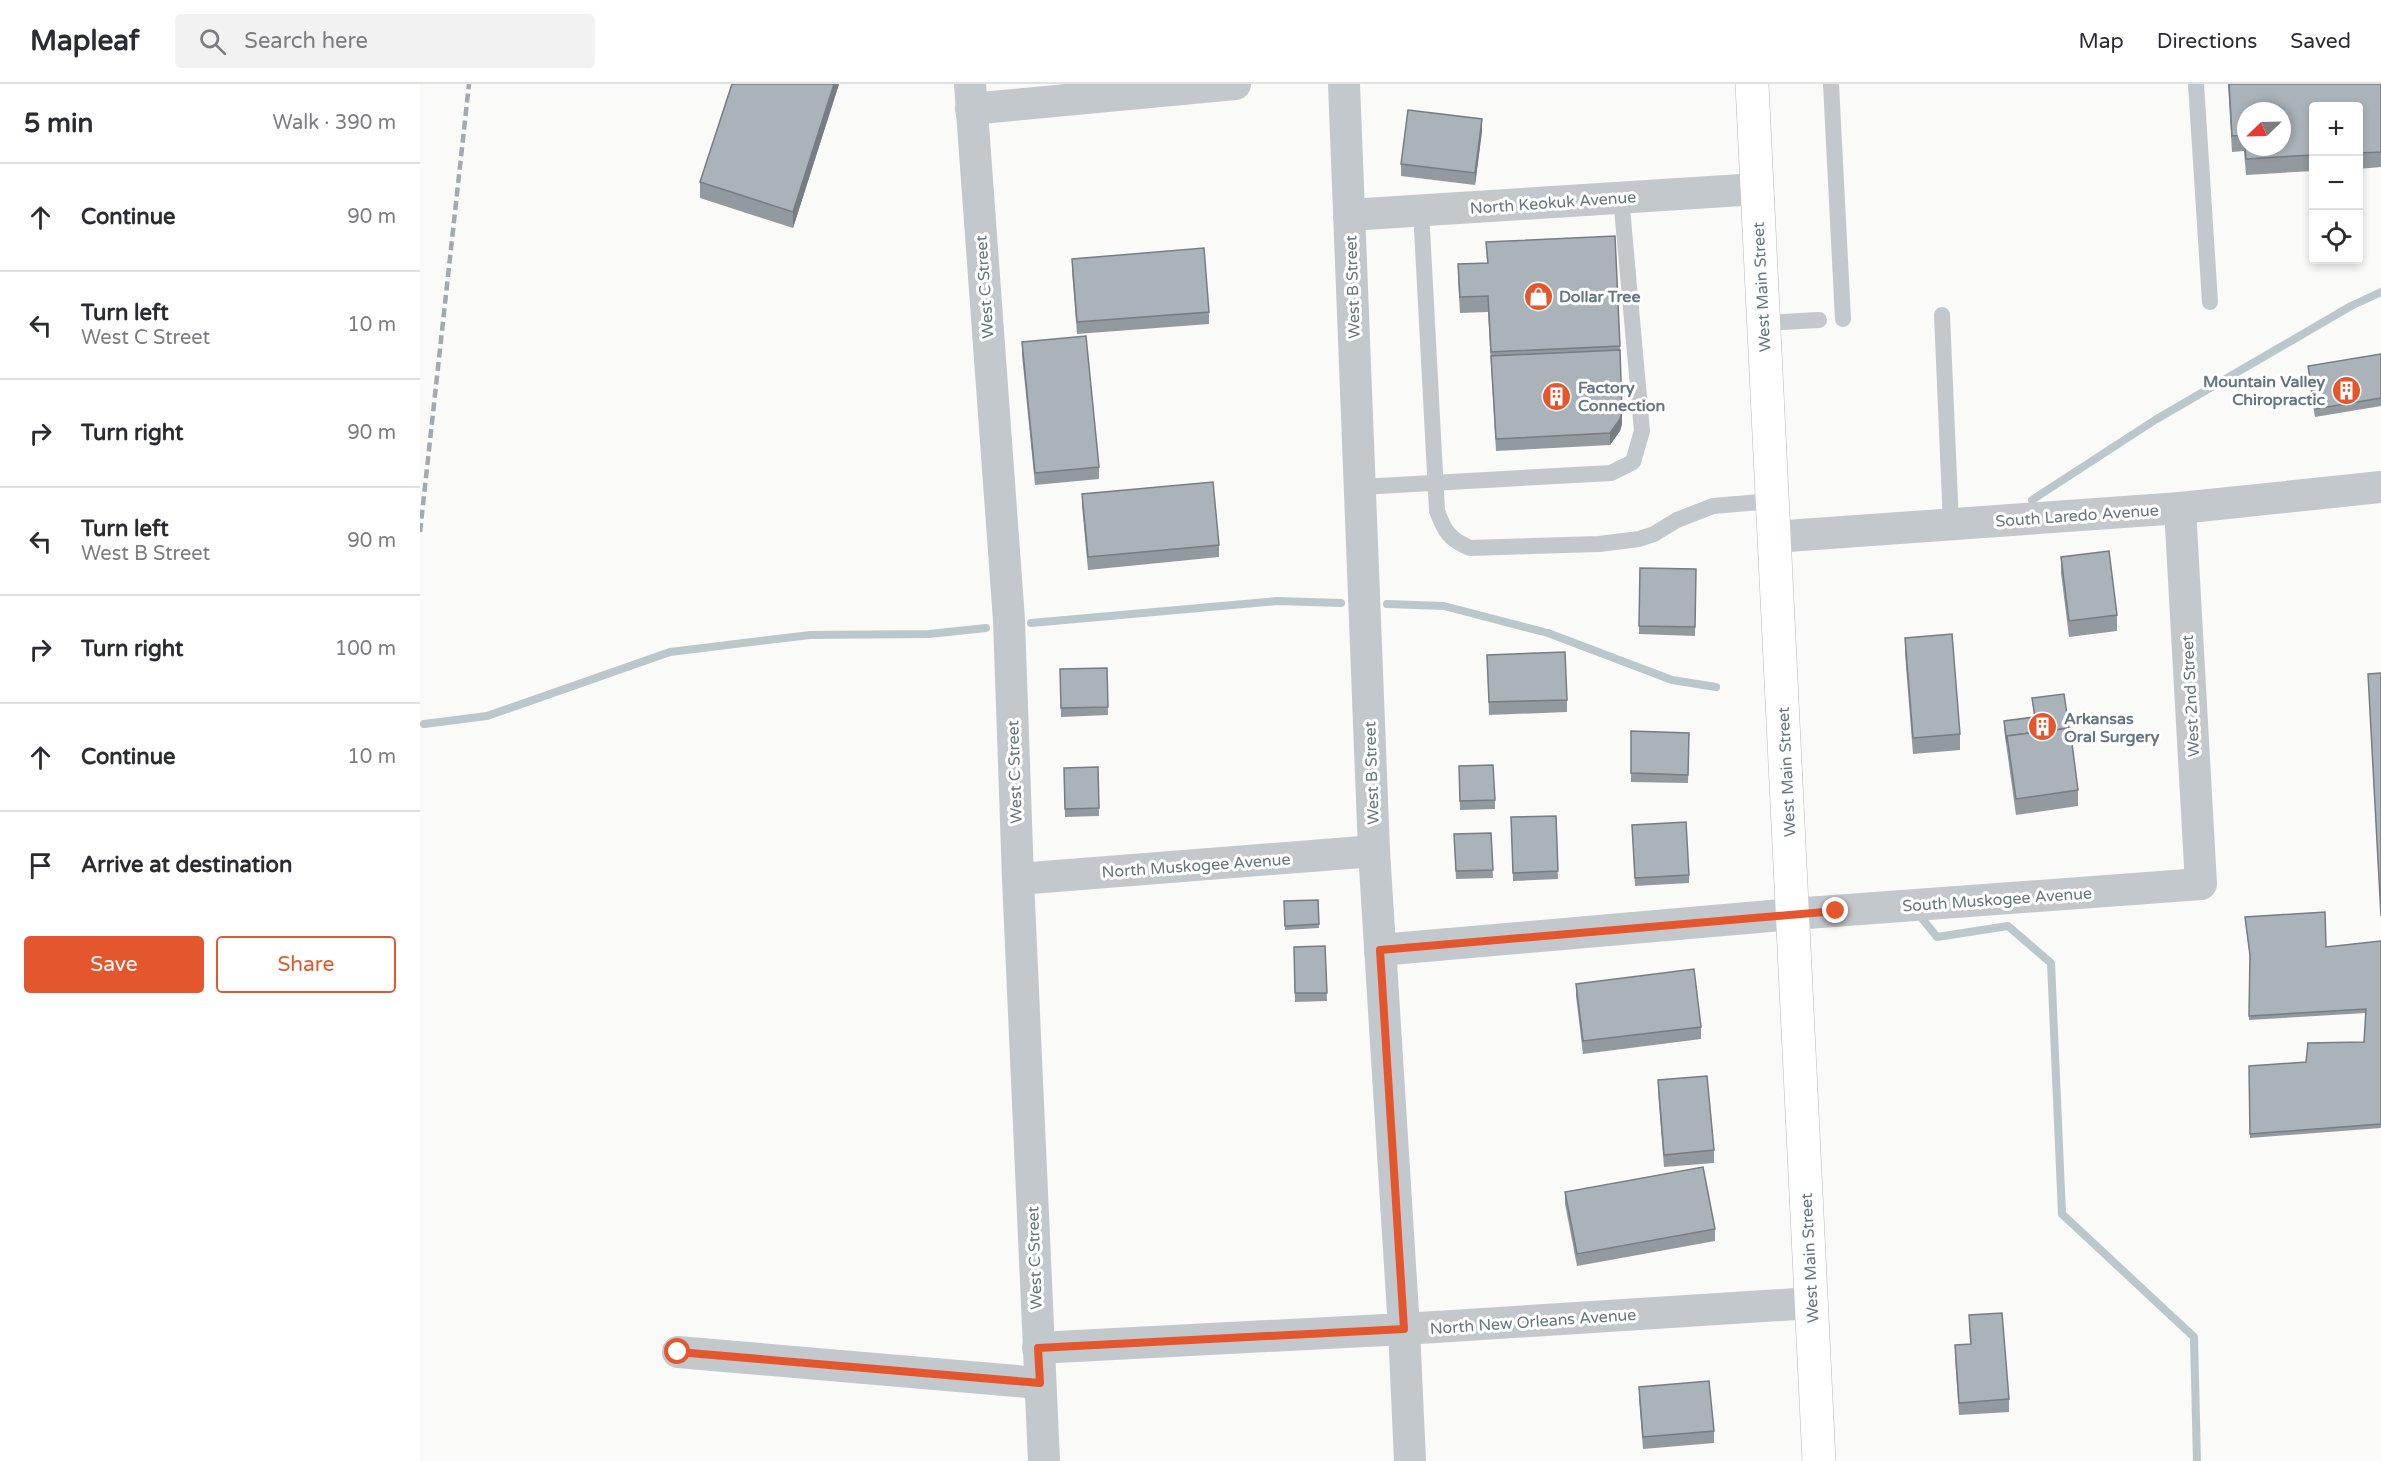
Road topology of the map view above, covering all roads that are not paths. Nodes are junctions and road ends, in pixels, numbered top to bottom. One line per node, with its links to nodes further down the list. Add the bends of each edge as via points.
1 (1235, 84): 6 (street)
2 (1344, 84): 10 (street, West B Street)
3 (1752, 84): 7 (main road, West Main Street)
4 (1831, 84): 14 (lane)
5 (2196, 84): 11 (lane)
6 (970, 96): 24 (street, West C Street, via 1009,620)
7 (1757, 189): 8 (street, North Keokuk Avenue); 15 (main road, West Main Street)
8 (1621, 197): 9 (street, North Keokuk Avenue); 16 (lane, via 1642,431 1633,462 1611,473)
9 (1421, 210): 10 (street, North Keokuk Avenue); 16 (lane)
10 (1349, 214): 17 (street, West B Street)
11 (2210, 302)
12 (1942, 315): 21 (lane)
13 (1819, 320): 15 (lane)
14 (1843, 320)
15 (1763, 323): 19 (main road, West Main Street)
16 (1435, 482): 17 (lane); 19 (lane, via 1443,529 1454,542 1470,548 1639,539 1713,506)
17 (1360, 487): 23 (street, West B Street)
18 (2381, 487): 20 (street, South Laredo Avenue)
19 (1772, 501): 22 (main road, West Main Street)
20 (2180, 508): 21 (street, South Laredo Avenue); 25 (street, West 2nd Street)
21 (1951, 524): 22 (street, South Laredo Avenue)
22 (1773, 537): 26 (main road, West Main Street)
23 (1374, 851): 24 (street, North Muskogee Avenue); 27 (street, West B Street)
24 (1018, 879): 30 (street, West C Street)
25 (2201, 884): 26 (street, South Muskogee Avenue)
26 (1793, 914): 27 (street); 28 (main road, West Main Street)
27 (1380, 950): 29 (street, West B Street)
28 (1812, 1303): 29 (street, North New Orleans Avenue); 35 (main road, West Main Street)
29 (1404, 1329): 30 (street, North New Orleans Avenue); 34 (street, West B Street)
30 (1038, 1348): 32 (street, West C Street)
31 (678, 1352): 32 (street)
32 (1040, 1383): 33 (street, West C Street)
33 (1044, 1461)
34 (1410, 1461)
35 (1819, 1461)

